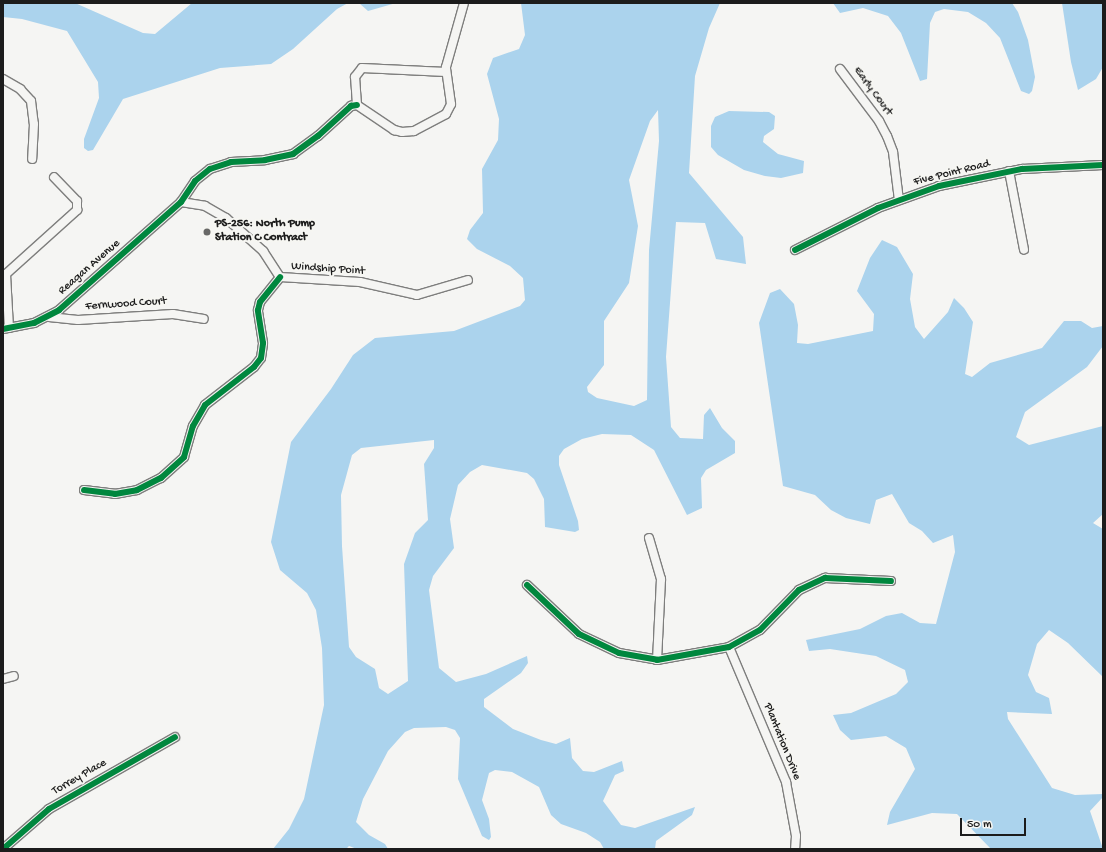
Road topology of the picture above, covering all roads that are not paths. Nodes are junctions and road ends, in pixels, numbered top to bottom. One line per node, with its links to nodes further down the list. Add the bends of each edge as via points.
1 (464, 3): 3 (street, via 454,31)
2 (840, 69): 10 (street, Early Court, via 879,121 887,136 894,160)
3 (446, 72): 5 (street, via 362,68 355,77); 5 (street, via 451,96 450,110 414,131 394,130)
4 (3, 79): 6 (street, via 31,101 34,124)
5 (357, 105): 11 (street, Reagan Avenue, via 351,106 312,141 293,154 265,160 232,162 210,169 196,181)
6 (32, 159)
7 (1103, 165): 8 (street, Five Point Road, via 1051,166)
8 (1009, 171): 10 (street, Five Point Road, via 939,186); 13 (street)
9 (54, 177): 18 (street, via 77,201 77,210 6,274)
10 (899, 200): 12 (street, Five Point Road)
11 (181, 202): 14 (street, via 205,206 226,218 263,251); 16 (street, Reagan Avenue)
12 (795, 250)
13 (1024, 250)
14 (280, 277): 15 (street, Windship Point, via 360,282 416,295); 19 (street, via 260,302 258,310 263,344 261,358 254,367 205,405 193,426 184,457 161,478 137,490 115,494)
15 (468, 280)
16 (49, 317): 17 (street, Fernwood Court, via 78,320 173,314); 18 (street, Reagan Avenue, via 34,323)
17 (204, 319)
18 (6, 328)
19 (84, 490)
20 (649, 538): 24 (street, via 661,579)
21 (891, 581): 23 (street, via 825,578 799,590 760,630)
22 (527, 585): 24 (street, via 579,634 619,653)
23 (729, 647): 24 (street); 29 (street, Plantation Drive, via 786,782 796,836)
24 (656, 660)
25 (14, 676): 26 (street)
26 (3, 679)
27 (176, 737): 28 (street, Torrey Place, via 50,808)
28 (3, 849)
29 (795, 849)

